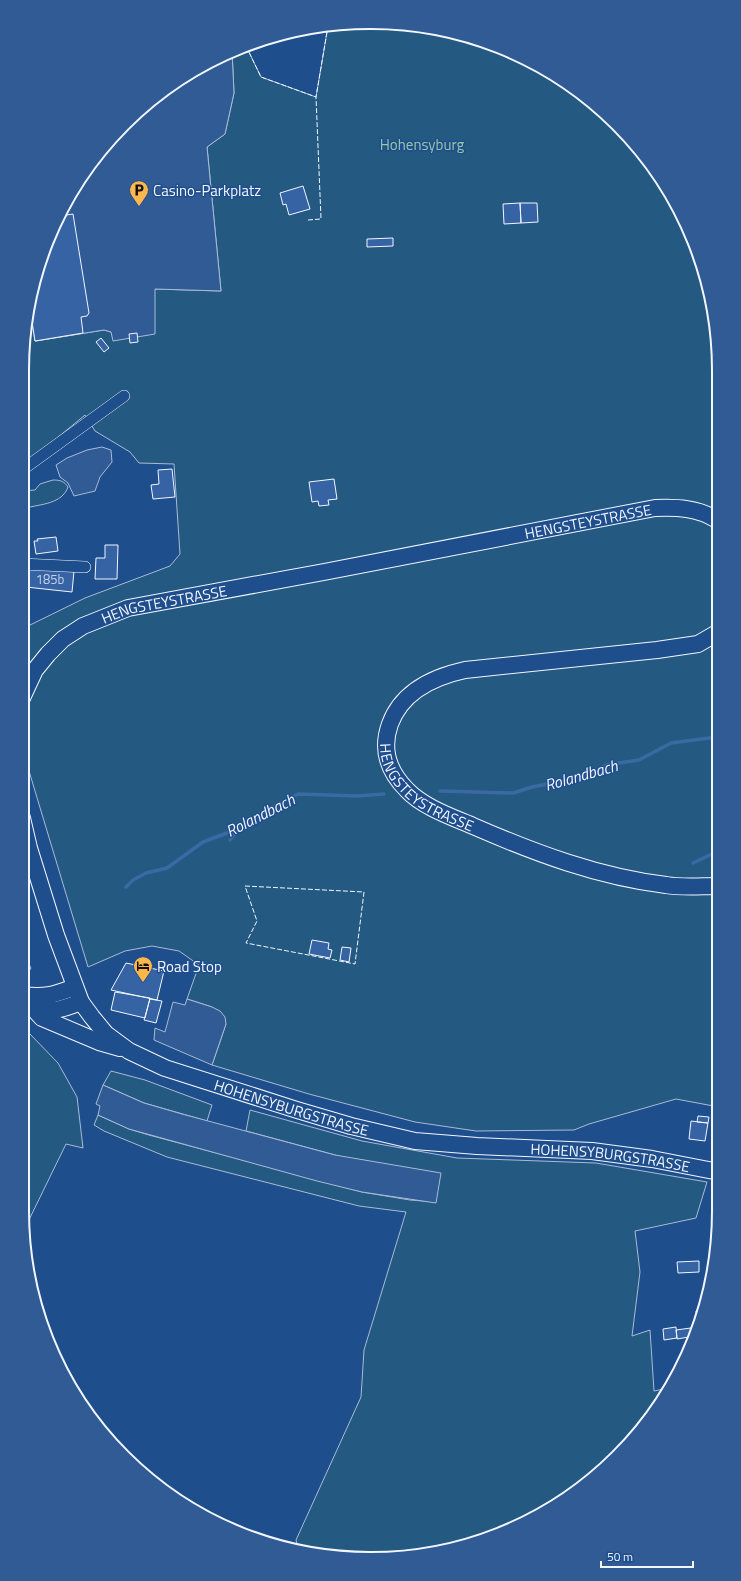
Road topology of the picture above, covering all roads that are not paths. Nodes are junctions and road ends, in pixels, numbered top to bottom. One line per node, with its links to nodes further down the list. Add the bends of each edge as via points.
1 (124, 396): 2 (street)
2 (29, 465)
3 (712, 517): 7 (main road, HENGSTEYSTRASSE, via 694,510 655,508 128,608 83,626 63,639 35,670)
4 (29, 564): 5 (street)
5 (85, 567)
6 (712, 636): 9 (main road, HENGSTEYSTRASSE, via 698,644 657,650 465,670 448,674 415,690 400,704 392,717 385,747 388,762 400,782 415,797 490,834 526,849 600,873 668,886)
7 (29, 683)
8 (29, 848): 10 (main road, HOHENSYBURGSTRASSE)
9 (712, 886)
10 (75, 987): 11 (main road, via 49,996); 13 (main road, HOHENSYBURGSTRASSE)
11 (29, 998)
12 (29, 1001): 13 (main road, via 52,1011)
13 (82, 1002): 15 (main road, HOHENSYBURGSTRASSE, via 106,1034)
14 (29, 1003): 15 (main road, via 42,1018 57,1026)
15 (129, 1051): 16 (main road, HOHENSYBURGSTRASSE, via 165,1068 260,1098 351,1126 415,1141 592,1152 652,1159)
16 (712, 1171)

